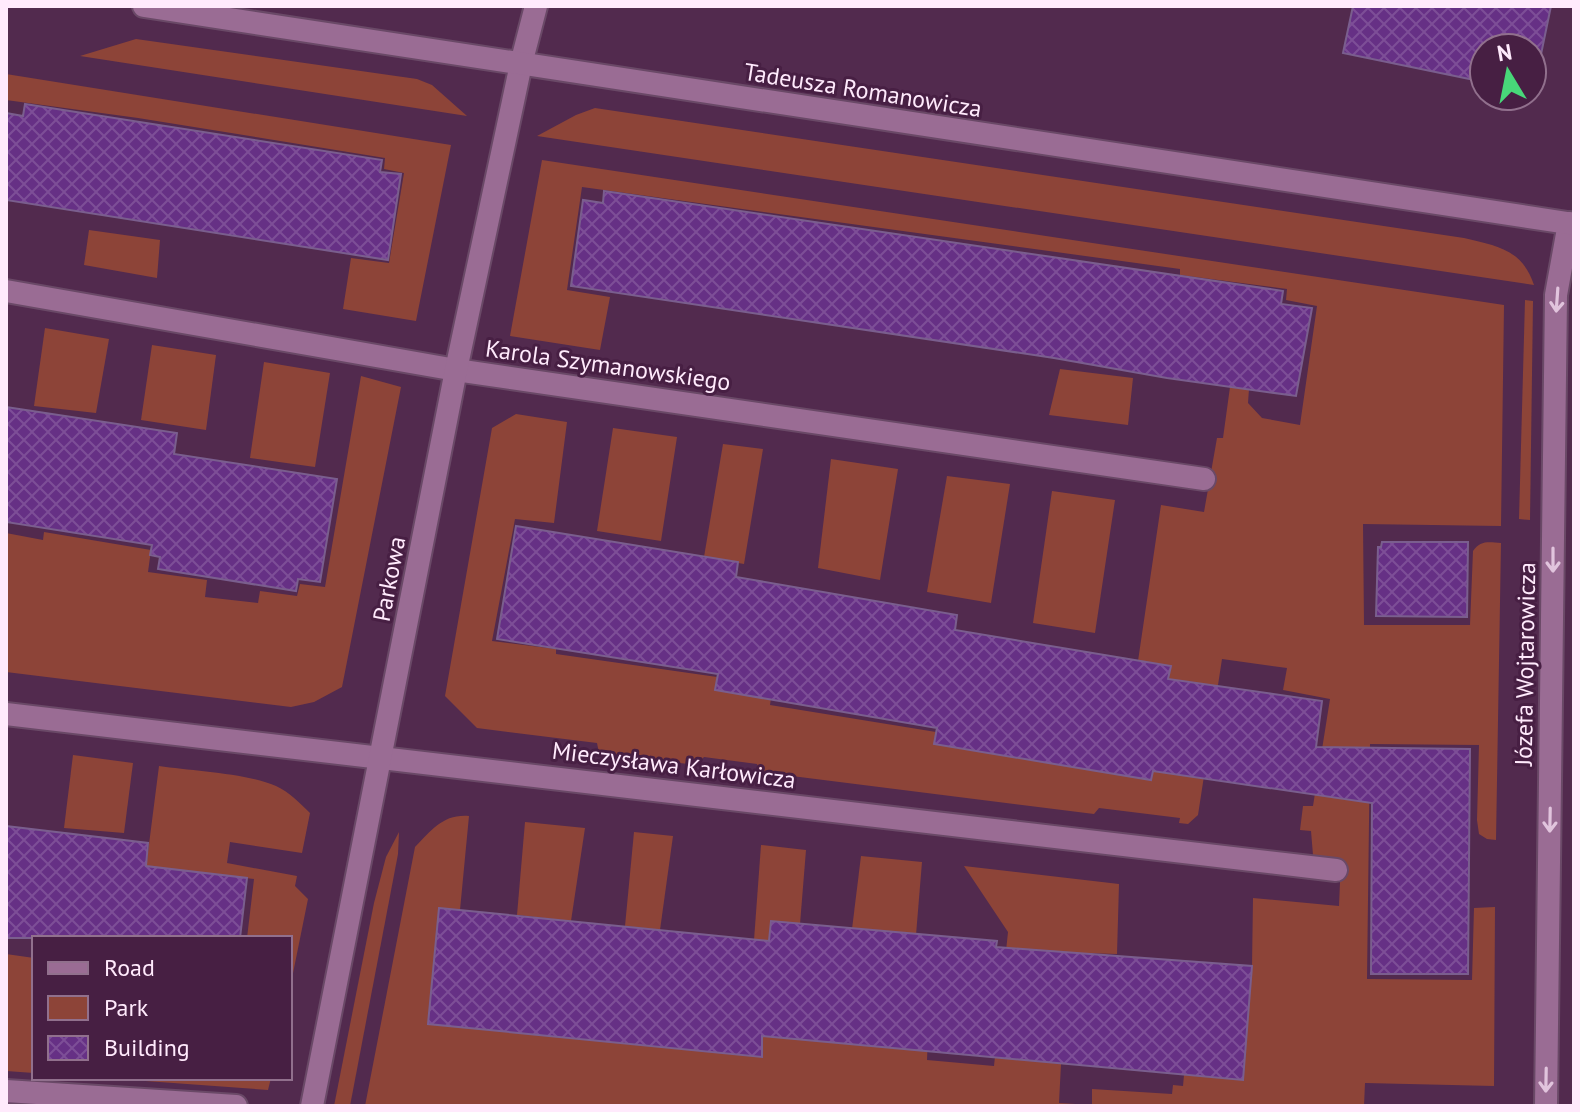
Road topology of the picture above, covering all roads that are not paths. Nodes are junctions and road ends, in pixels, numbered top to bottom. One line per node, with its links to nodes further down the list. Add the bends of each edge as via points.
1 (144, 6): 3 (street, Tadeusza Romanowicza)
2 (536, 6): 3 (street, Parkowa)
3 (521, 64): 4 (street, Tadeusza Romanowicza); 6 (street, Parkowa)
4 (1572, 224): 14 (street, Józefa Wojtarowicza, one-way to 14, via 1556,295)
5 (6, 291): 6 (street, Karola Szymanowskiego)
6 (456, 370): 7 (street, Karola Szymanowskiego); 9 (street, Parkowa)
7 (1204, 479)
8 (6, 714): 9 (street, Mieczysława Karłowicza)
9 (380, 756): 10 (street, Mieczysława Karłowicza); 13 (street, Parkowa)
10 (1336, 870)
11 (6, 1091): 12 (street)
12 (236, 1106)
13 (312, 1106)
14 (1546, 1106)

